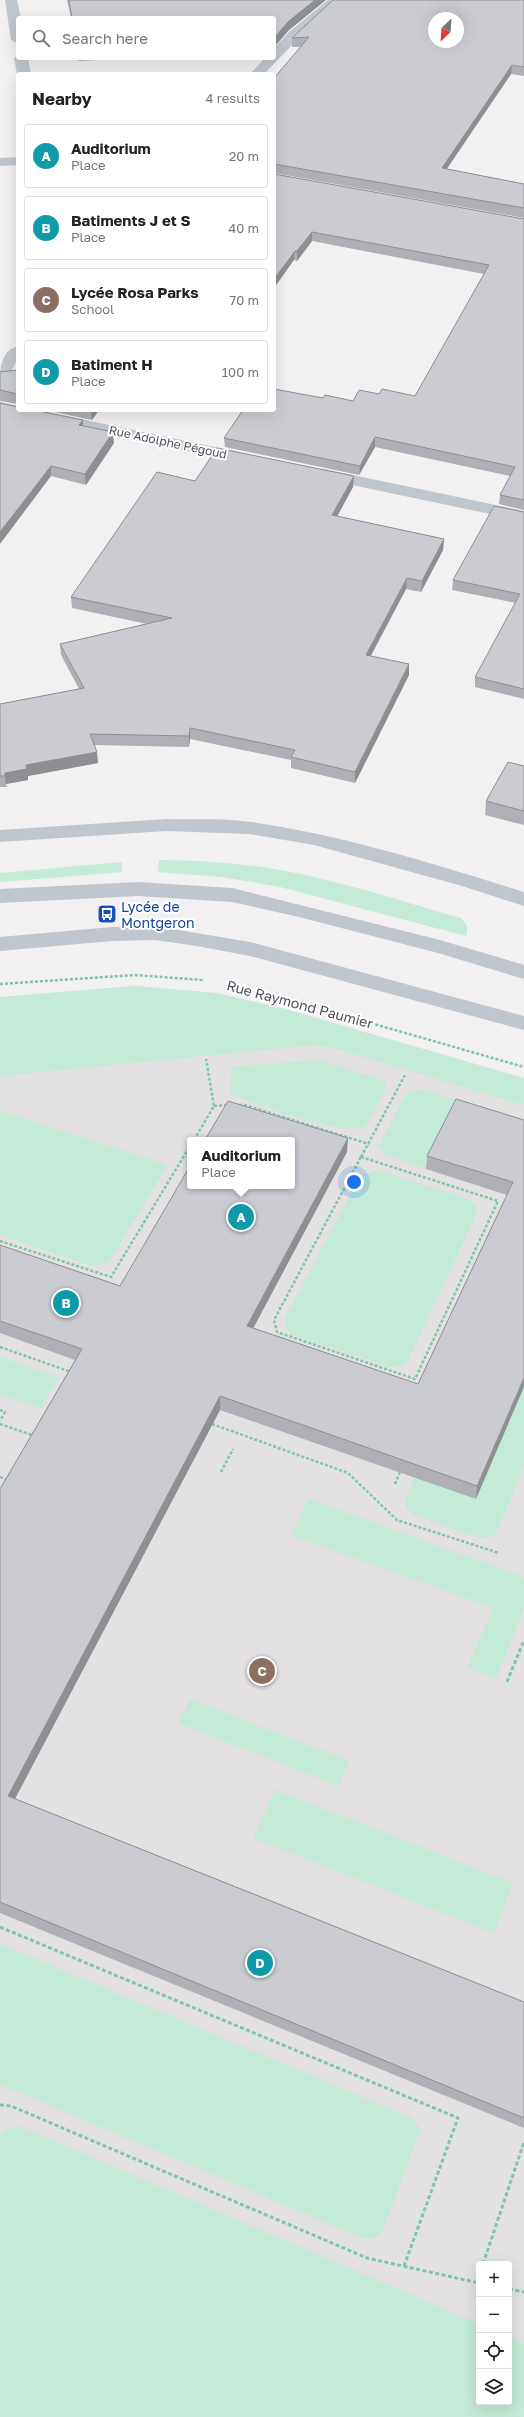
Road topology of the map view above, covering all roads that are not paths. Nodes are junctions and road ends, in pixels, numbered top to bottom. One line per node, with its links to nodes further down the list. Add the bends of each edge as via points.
1 (11, 0): 3 (street)
2 (336, 0): 4 (street, via 295,34)
3 (16, 29)
4 (276, 54)
5 (21, 60): 7 (street)
6 (270, 60): 8 (street)
7 (24, 72)
8 (259, 72)
9 (16, 161): 10 (street)
10 (0, 162)
11 (16, 353): 12 (street)
12 (0, 373)
13 (0, 407): 14 (street, Rue Adolphe Pégoud)
14 (16, 410)
15 (24, 412): 16 (street, Rue Adolphe Pégoud)
16 (258, 461)
17 (305, 470): 18 (street)
18 (524, 516)
19 (0, 836): 21 (street, via 166,825 249,828 314,839)
20 (0, 896): 23 (street, via 132,889 168,889 232,895 425,943)
21 (524, 899)
22 (0, 944): 24 (street, via 112,934 155,934 197,939 250,949)
23 (524, 972)
24 (524, 1023)

